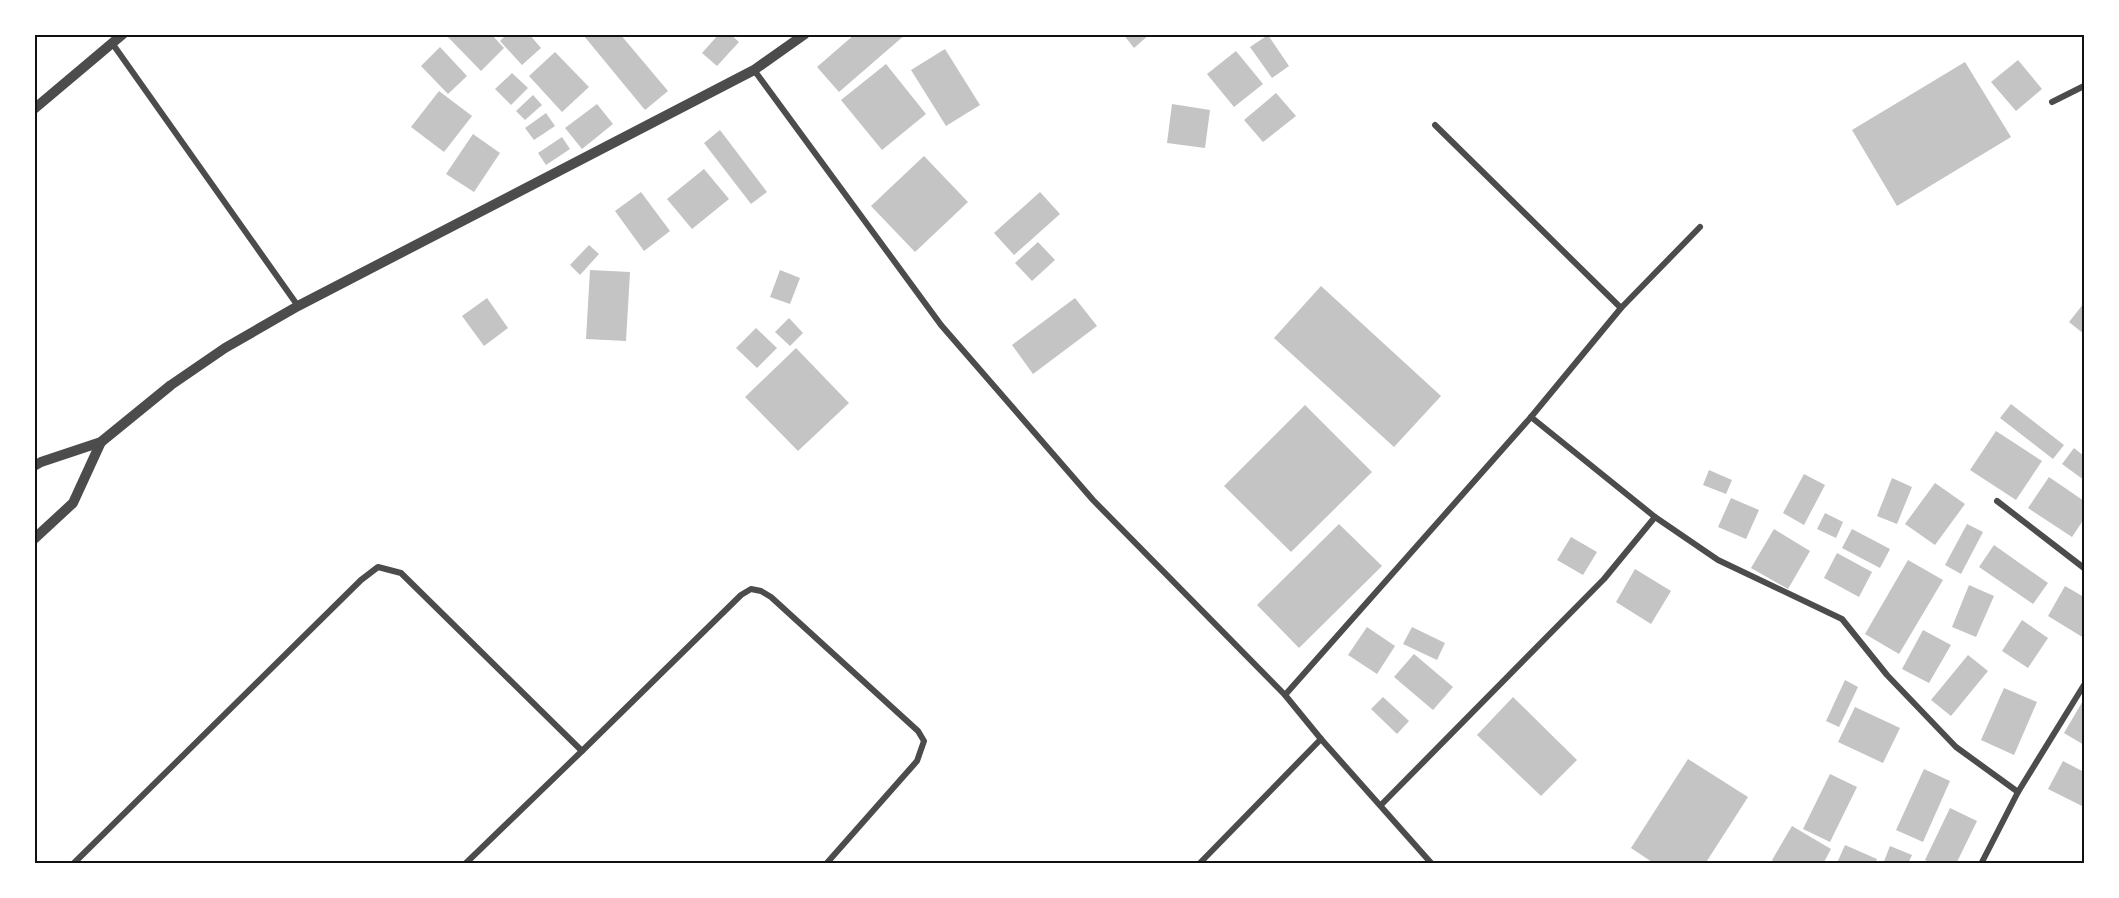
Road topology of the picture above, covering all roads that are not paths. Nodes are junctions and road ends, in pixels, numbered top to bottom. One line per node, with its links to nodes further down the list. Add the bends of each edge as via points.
1 (123, 34): 3 (street)
2 (804, 34): 4 (street)
3 (112, 43): 7 (street); 10 (street)
4 (754, 70): 10 (street); 20 (street, via 949,333 1093,500)
5 (2085, 86): 6 (street)
6 (2052, 102)
7 (34, 109)
8 (1435, 125): 11 (street)
9 (1700, 227): 11 (street)
10 (298, 306): 13 (street, via 171,385)
11 (1621, 308): 12 (street)
12 (1531, 417): 16 (street); 20 (street)
13 (101, 442): 14 (street); 17 (street, via 73,502)
14 (34, 466)
15 (1997, 501): 18 (street)
16 (1655, 517): 23 (street, via 1718,560 1842,619 1887,675 1956,747); 24 (street, via 1604,579)
17 (34, 539)
18 (2085, 568)
19 (2085, 685): 23 (street)
20 (1285, 695): 21 (street)
21 (1321, 739): 24 (street); 28 (street)
22 (582, 751): 25 (street, via 401,573 378,567); 26 (street); 27 (street, via 741,595 750,589 761,591 918,731 924,741 917,762)
23 (2018, 792): 30 (street)
24 (1381, 805): 29 (street)
25 (73, 864)
26 (465, 864)
27 (826, 864)
28 (1199, 864)
29 (1432, 864)
30 (1981, 864)

